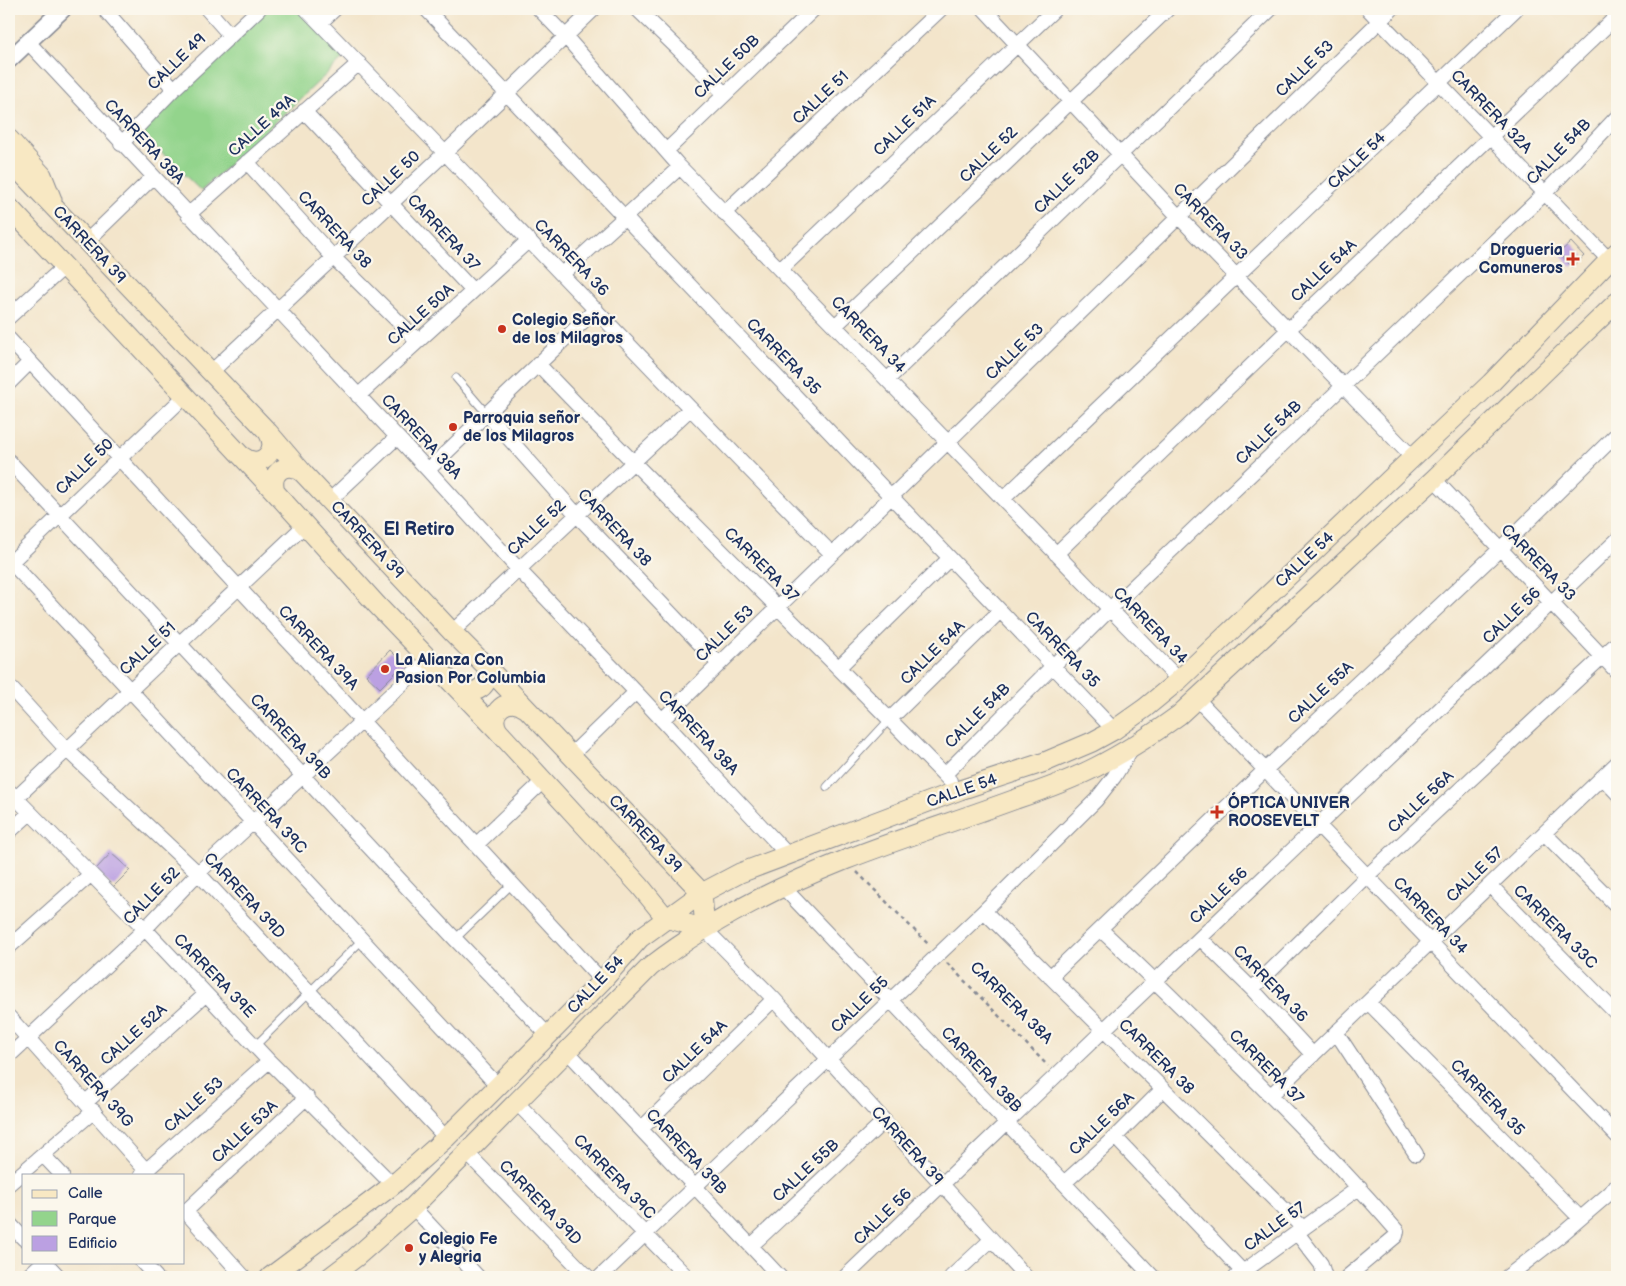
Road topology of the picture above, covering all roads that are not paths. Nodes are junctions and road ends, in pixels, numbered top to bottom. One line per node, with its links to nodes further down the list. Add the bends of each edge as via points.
1 (63, 9): 25 (street)
2 (104, 9): 30 (street)
3 (207, 9): 23 (street)
4 (259, 9): 23 (street, CALLE 49)
5 (306, 9): 22 (street, CARRERA 36)
6 (335, 9): 22 (street)
7 (426, 9): 31 (street, CARRERA 35)
8 (539, 9): 24 (street, CARRERA 34)
9 (594, 9): 24 (street, CALLE 50)
10 (636, 9): 32 (street)
11 (814, 9): 32 (street, CALLE 50B)
12 (941, 9): 50 (street, CALLE 51)
13 (984, 9): 26 (street, CARRERA 33)
14 (1055, 9): 26 (street, CALLE 51A)
15 (1168, 9): 33 (street, CALLE 52)
16 (1271, 9): 41 (street, CALLE 52B)
17 (1368, 9): 21 (street, CARRERA 32A)
18 (1392, 9): 21 (street, CALLE 53)
19 (1516, 9): 29 (street, CALLE 54)
20 (1617, 16): 36 (street, CALLE 54A)
21 (1379, 20): 29 (street, CARRERA 32A); 52 (street, CALLE 53)
22 (320, 23): 28 (street, CARRERA 36)
23 (230, 35): 30 (street, CALLE 49)
24 (566, 37): 31 (street, CALLE 50); 39 (street, CARRERA 34)
25 (28, 42): 27 (street); 38 (street, CARRERA 38A)
26 (1017, 44): 33 (street, CARRERA 33); 59 (street, CALLE 51A)
27 (9, 60)
28 (359, 63): 34 (street, CALLE 49A); 40 (street, CARRERA 36)
29 (1439, 82): 36 (street, CARRERA 32A); 61 (street, CALLE 54)
30 (174, 89): 38 (street, CALLE 49)
31 (507, 94): 40 (street, CALLE 50); 53 (street, CARRERA 35)
32 (725, 94): 39 (street, CALLE 50B)
33 (1071, 100): 41 (street, CARRERA 33); 67 (street, CALLE 52)
34 (304, 111): 43 (street, CALLE 49A); 47 (street, CARRERA 37)
35 (1617, 117): 46 (street, CALLE 54B)
36 (1491, 137): 46 (street, CARRERA 32A); 68 (street, CALLE 54A)
37 (9, 139): 49 (main road, via 42,175)
38 (121, 144): 45 (street, CARRERA 38A)
39 (666, 151): 44 (street, CARRERA 34)
40 (445, 153): 47 (street, CALLE 50); 54 (street, CARRERA 36)
41 (1120, 154): 52 (street, CARRERA 33); 75 (street, CALLE 52B)
42 (9, 160): 49 (main road, CARRERA 39)
43 (247, 162): 51 (street, CALLE 49A); 57 (street, CARRERA 38)
44 (680, 167): 50 (street, CARRERA 34); 53 (street)
45 (153, 177): 51 (street, CARRERA 38A); 55 (street)
46 (1545, 193): 56 (street, CARRERA 32A); 77 (street, CALLE 54B)
47 (390, 203): 57 (street, CALLE 50); 62 (street, CARRERA 37)
48 (9, 207): 58 (main road, CARRERA 39)
49 (55, 208): 55 (main road, CARRERA 39)
50 (724, 213): 59 (street, CARRERA 34)
51 (188, 215): 65 (street, CARRERA 38A)
52 (1178, 216): 61 (street, CARRERA 33); 85 (street, CALLE 53)
53 (625, 218): 60 (street); 95 (street, CARRERA 35)
54 (529, 240): 60 (street, CARRERA 36); 62 (street, CALLE 50A)
55 (86, 242): 73 (main road, CARRERA 39)
56 (1614, 256): 87 (main road, CALLE 54)
57 (333, 257): 65 (street, CALLE 50); 70 (street, CARRERA 38)
58 (65, 266): 66 (street); 78 (main road, CARRERA 39)
59 (780, 270): 67 (street, CARRERA 34)
60 (562, 274): 64 (street, CARRERA 36)
61 (1238, 276): 68 (street, CARRERA 33); 96 (street, CALLE 54)
62 (473, 291): 70 (street, CALLE 50A)
63 (1617, 302): 93 (main road, CALLE 54)
64 (596, 309): 72 (street); 80 (street, CARRERA 36)
65 (277, 310): 73 (street, CALLE 50); 79 (street, CARRERA 38A)
66 (9, 317)
67 (834, 326): 75 (street, CARRERA 34)
68 (1288, 330): 77 (street, CARRERA 33); 104 (street, CALLE 54A)
69 (9, 339): 71 (street, CARRERA 39A)
70 (418, 341): 79 (street, CALLE 50A)
71 (30, 362): 76 (street); 88 (street, CARRERA 39A)
72 (538, 364): 81 (street); 90 (street, CARRERA 37)
73 (210, 373): 82 (main road, CARRERA 39)
74 (456, 378): 81 (lane)
75 (887, 380): 85 (street, CARRERA 34)
76 (9, 383)
77 (1343, 386): 87 (street, CARRERA 33); 111 (street, CALLE 54B)
78 (185, 396): 86 (main road, CARRERA 39); 88 (street, CALLE 50)
79 (358, 396): 84 (street, CARRERA 38A)
80 (690, 409): 90 (street, CALLE 52); 103 (street, CARRERA 36)
81 (487, 414): 91 (street); 99 (street, CARRERA 38)
82 (268, 432): 86 (main road, via 272,450 264,459 252,461); 92 (main road, CARRERA 39)
83 (1617, 434): 102 (street, CALLE 55A)
84 (397, 437): 91 (street, CARRERA 38A); 97 (street)
85 (947, 442): 95 (street, CALLE 53); 96 (street, CARRERA 34)
86 (242, 456): 94 (main road, CARRERA 39)
87 (1413, 458): 123 (main road, CALLE 54)
88 (119, 459): 98 (street, CALLE 50); 108 (street, CARRERA 39A)
89 (9, 461): 98 (street, CARRERA 39B)
90 (633, 463): 99 (street, CALLE 52); 110 (street, CARRERA 37)
91 (428, 470): 107 (street, CARRERA 38A)
92 (304, 472): 94 (main road, via 291,467 278,472 274,478); 97 (main road, CARRERA 39)
93 (1434, 479): 102 (street, CARRERA 33); 128 (main road, CALLE 54)
94 (275, 492): 100 (main road, CARRERA 39)
95 (891, 496): 103 (street, CALLE 53); 105 (street, CARRERA 35)
96 (1002, 499): 104 (street, CARRERA 34)
97 (330, 500): 113 (main road, CARRERA 39)
98 (60, 515): 106 (street, CALLE 50); 114 (street, CARRERA 39B)
99 (577, 515): 107 (street, CALLE 52); 118 (street, CARRERA 38)
100 (305, 525): 108 (street, CALLE 51); 117 (main road, CARRERA 39)
101 (1617, 540): 109 (street, CALLE 56)
102 (1500, 549): 109 (street, CARRERA 33); 139 (street, CALLE 55A)
103 (832, 554): 110 (street, CALLE 53)
104 (1056, 554): 111 (street, CARRERA 34)
105 (950, 558): 112 (street, CARRERA 35); 121 (street)
106 (9, 562): 126 (street, CARRERA 39C)
107 (519, 570): 113 (street, CALLE 52); 127 (street, CARRERA 38A)
108 (238, 588): 114 (street, CALLE 51); 132 (street, CARRERA 39A)
109 (1552, 602): 116 (street, CARRERA 33); 150 (street, CALLE 56)
110 (778, 607): 118 (street, CALLE 53); 121 (street, CARRERA 37)
111 (1110, 609): 119 (street, CALLE 54B); 123 (street, CARRERA 34)
112 (1000, 610): 119 (street, CARRERA 35); 131 (street, CALLE 54A)
113 (452, 632): 120 (main road, CARRERA 39)
114 (180, 643): 126 (street, CALLE 51); 141 (street, CARRERA 39B)
115 (1617, 644): 116 (street, CALLE 56A)
116 (1603, 657): 122 (street, CARRERA 33); 159 (street, CALLE 56A)
117 (429, 659): 125 (main road, CARRERA 39); 132 (street, CALLE 52)
118 (719, 664): 130 (street, CALLE 53)
119 (1052, 665): 133 (street, CARRERA 35); 140 (street, CALLE 54B)
120 (486, 666): 125 (main road, via 488,678 482,688 467,692); 129 (main road, CARRERA 39)
121 (838, 668): 131 (street, CARRERA 37)
122 (1617, 672)
123 (1179, 680): 133 (main road, CALLE 54)
124 (9, 686): 136 (street, CARRERA 39D)
125 (456, 687): 134 (main road, CARRERA 39)
126 (130, 690): 136 (street, CALLE 51); 149 (street, CARRERA 39C)
127 (636, 692): 130 (street, CARRERA 38A); 137 (street)
128 (1197, 699): 135 (main road, CALLE 54); 139 (street, CARRERA 34)
129 (525, 708): 134 (main road, via 515,703 501,707 495,716); 137 (main road, CARRERA 39)
130 (662, 720): 154 (street, CARRERA 38A)
131 (889, 720): 140 (street, CARRERA 37); 144 (lane)
132 (362, 721): 141 (street, CALLE 52); 153 (street, CARRERA 39A)
133 (1114, 730): 145 (main road, CALLE 54, via 1045,762)
134 (498, 731): 143 (main road, CARRERA 39)
135 (1132, 748): 163 (main road, CALLE 54, via 1049,787 845,860); 166 (street, CALLE 55, via 1096,800)
136 (67, 750): 147 (street, CALLE 51); 156 (street, CARRERA 39D)
137 (571, 755): 155 (main road, CARRERA 39)
138 (1617, 763): 142 (street, CALLE 57)
139 (1265, 770): 150 (street, CARRERA 34); 170 (street, CALLE 55A)
140 (944, 775): 145 (street, CARRERA 37)
141 (303, 776): 149 (street, CALLE 52); 173 (street, CARRERA 39B)
142 (1602, 778): 146 (street); 152 (street, CALLE 57)
143 (543, 781): 153 (street); 162 (main road, CARRERA 39)
144 (827, 787)
145 (960, 790): 154 (main road, CALLE 54)
146 (1617, 793)
147 (12, 795): 148 (street, CARRERA 39E)
148 (30, 813): 151 (street); 158 (street, CARRERA 39E)
149 (252, 823): 156 (street, CALLE 52); 174 (street, CARRERA 39C)
150 (1318, 825): 159 (street, CARRERA 34); 172 (street, CALLE 56)
151 (9, 832)
152 (1544, 833): 161 (street, CALLE 57); 165 (street)
153 (476, 845): 160 (street, CARRERA 39A)
154 (789, 856): 157 (main road, CALLE 54)
155 (676, 867): 157 (main road, via 700,880 714,881); 164 (main road, CARRERA 39)
156 (198, 873): 168 (street, CALLE 52); 181 (street, CARRERA 39D)
157 (740, 873): 164 (main road, CALLE 54)
158 (90, 874): 168 (street, CARRERA 39E); 176 (street)
159 (1367, 876): 175 (street, CARRERA 34); 180 (street, CALLE 56A)
160 (512, 884): 173 (lane); 178 (street, CARRERA 39A)
161 (1490, 885): 175 (street, CALLE 57); 186 (street, CARRERA 33C)
162 (640, 886): 167 (main road, CARRERA 39); 171 (main road, via 648,900 650,914)
163 (783, 886): 169 (main road, CALLE 54); 184 (street, CARRERA 38B)
164 (702, 893): 167 (main road, CALLE 54); 169 (main road)
165 (1617, 906)
166 (984, 911): 177 (street, CARRERA 38); 184 (street, CALLE 55)
167 (666, 918): 169 (main road, CARRERA 39); 171 (main road, CALLE 54)
168 (145, 929): 182 (street, CARRERA 39E); 191 (street, CALLE 52)
169 (705, 929): 183 (street, CARRERA 39); 193 (main road, CALLE 54, via 650,967)
170 (1100, 929): 177 (street, CALLE 55A); 179 (street, CARRERA 37)
171 (640, 938): 178 (main road, CALLE 54)
172 (1200, 938): 179 (street, CALLE 56); 180 (street, CARRERA 36)
173 (455, 939): 190 (street, CARRERA 39B)
174 (362, 940): 181 (lane); 198 (street, CARRERA 39C)
175 (1431, 942): 185 (street, CALLE 57); 207 (street, CARRERA 34)
176 (9, 947)
177 (1050, 977): 188 (street, CARRERA 38)
178 (602, 981): 190 (main road, CALLE 54)
179 (1156, 981): 188 (street, CALLE 56); 200 (street, CARRERA 37)
180 (1252, 988): 194 (street, CARRERA 36)
181 (309, 991): 192 (lane); 209 (street, CARRERA 39D)
182 (206, 994): 192 (street, CARRERA 39E); 203 (street, CALLE 52A)
183 (774, 999): 196 (street, CARRERA 39); 206 (street, CALLE 54A)
184 (891, 1000): 196 (street, CALLE 55); 205 (street, CARRERA 38B)
185 (1368, 1002): 189 (street, CALLE 57); 224 (street, CARRERA 35)
186 (1617, 1014)
187 (9, 1017): 191 (street, CARRERA 39G)
188 (1104, 1030): 199 (street, CARRERA 38); 205 (street, CALLE 56)
189 (1336, 1032): 194 (street, CALLE 57); 211 (street)
190 (548, 1035): 198 (main road, CALLE 54)
191 (28, 1038): 195 (street, CALLE 52); 203 (street, CARRERA 39G)
192 (256, 1045): 197 (street, CARRERA 39E)
193 (567, 1051): 202 (main road, CALLE 54); 206 (street, CARRERA 39B)
194 (1313, 1055): 200 (street, CALLE 57)
195 (9, 1056)
196 (829, 1060): 204 (street, CARRERA 39); 220 (street, CALLE 55)
197 (269, 1061): 201 (street, CARRERA 39E); 213 (street, CALLE 53)
198 (498, 1086): 209 (main road, CALLE 54)
199 (1163, 1089): 208 (street, CALLE 56A); 226 (street, CARRERA 38)
200 (1270, 1096): 221 (street, CARRERA 37)
201 (307, 1097): 219 (street, CARRERA 39E); 223 (street, CALLE 53A)
202 (516, 1102): 210 (main road, CALLE 54); 227 (street, CARRERA 39C)
203 (90, 1107): 212 (street, CALLE 52A); 213 (street, CARRERA 39G)
204 (884, 1121): 217 (street, CARRERA 39); 230 (street, CALLE 55B)
205 (1007, 1122): 215 (street, CARRERA 38B); 217 (street, CALLE 56)
206 (641, 1129): 220 (street, CARRERA 39B)
207 (1617, 1136)
208 (1115, 1137): 215 (street, CALLE 56A); 234 (street)
209 (446, 1138): 219 (main road, CALLE 54)
210 (466, 1152): 222 (main road, CALLE 54); 242 (street, CARRERA 39D)
211 (1416, 1154)
212 (43, 1155): 214 (street); 216 (street, CALLE 52A)
213 (146, 1173)
214 (61, 1174)
215 (1064, 1183): 249 (street, CARRERA 38B)
216 (9, 1184)
217 (942, 1184): 229 (street, CARRERA 39); 246 (street, CALLE 56)
218 (1617, 1184): 224 (street)
219 (393, 1185): 239 (main road, CALLE 54)
220 (695, 1187): 227 (street, CALLE 55); 230 (street, CARRERA 39B)
221 (1360, 1187): 226 (street, CALLE 57); 251 (street, CARRERA 37, via 1397,1231 1396,1236)
222 (413, 1207): 240 (main road, CALLE 54); 241 (street)
223 (185, 1211): 238 (street)
224 (1580, 1218): 252 (street)
225 (9, 1223): 228 (street)
226 (1300, 1230): 234 (street, CALLE 57); 250 (street, CARRERA 38, via 1321,1264)
227 (645, 1234): 243 (street, CALLE 55); 244 (street, CARRERA 39C)
228 (22, 1237)
229 (991, 1240): 247 (street); 248 (street, CARRERA 39)
230 (751, 1246): 245 (street, CARRERA 39B)
231 (42, 1264): 235 (street)
232 (46, 1264): 236 (street)
233 (144, 1264): 237 (street)
234 (1239, 1274)
235 (27, 1277)
236 (59, 1277)
237 (156, 1277)
238 (244, 1277)
239 (270, 1277)
240 (330, 1277)
241 (478, 1277)
242 (588, 1277)
243 (600, 1277)
244 (687, 1277)
245 (780, 1277)
246 (845, 1277)
247 (951, 1277)
248 (1026, 1277)
249 (1154, 1277)
250 (1325, 1277)
251 (1347, 1277)
252 (1507, 1277)

